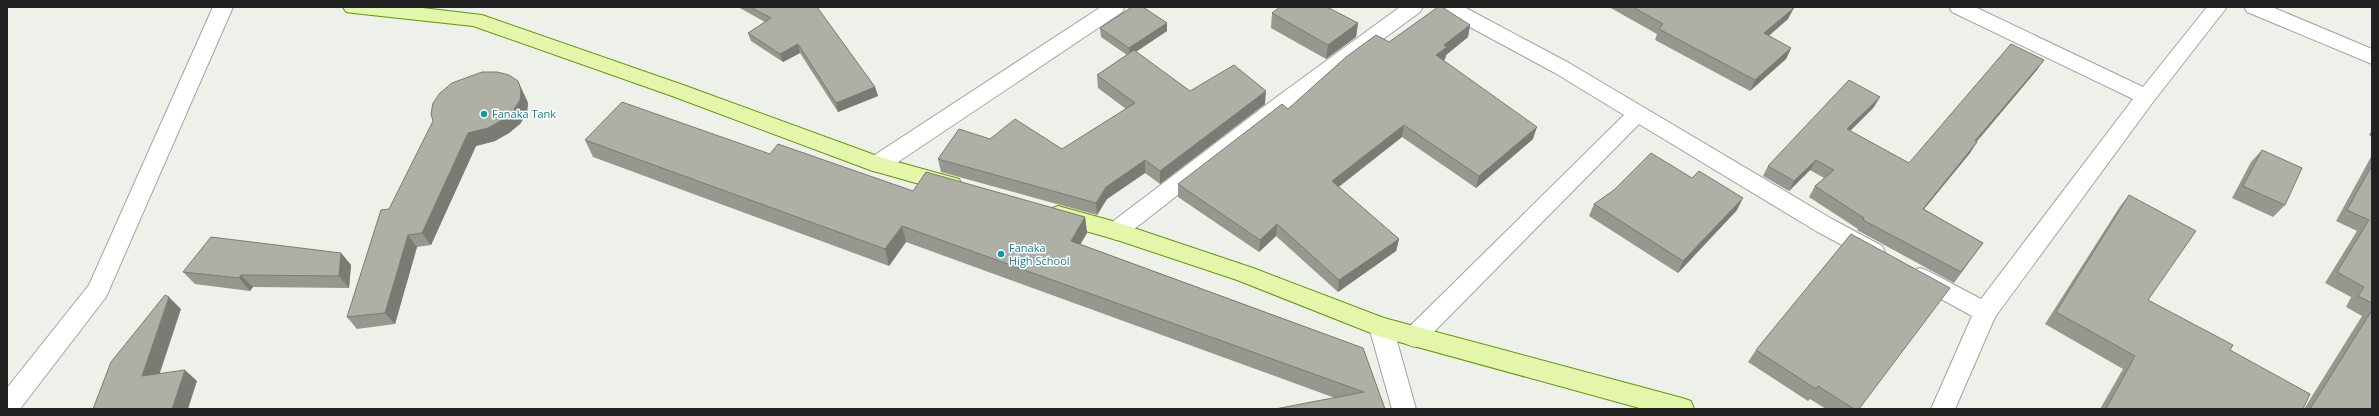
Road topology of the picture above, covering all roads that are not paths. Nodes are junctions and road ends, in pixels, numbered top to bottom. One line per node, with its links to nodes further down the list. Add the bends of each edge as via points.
1 (223, 7): 19 (street, via 98,290)
2 (353, 7): 12 (main road, via 476,20)
3 (1115, 7): 12 (street)
4 (1413, 7): 15 (street, via 1284,101)
5 (1449, 7): 11 (street, via 1562,68)
6 (1958, 7): 10 (street)
7 (2217, 7): 10 (street)
8 (2254, 7): 9 (street)
9 (2372, 57)
10 (2146, 97): 16 (street)
11 (1638, 113): 16 (street, via 1824,224); 18 (street)
12 (878, 164): 13 (main road)
13 (970, 190)
14 (1040, 210): 15 (main road)
15 (1116, 231): 17 (main road, via 1245,274)
16 (1985, 312): 22 (street)
17 (1381, 327): 18 (main road); 20 (street)
18 (1414, 336): 21 (main road)
19 (7, 408)
20 (1404, 409)
21 (1682, 409)
22 (1943, 409)

